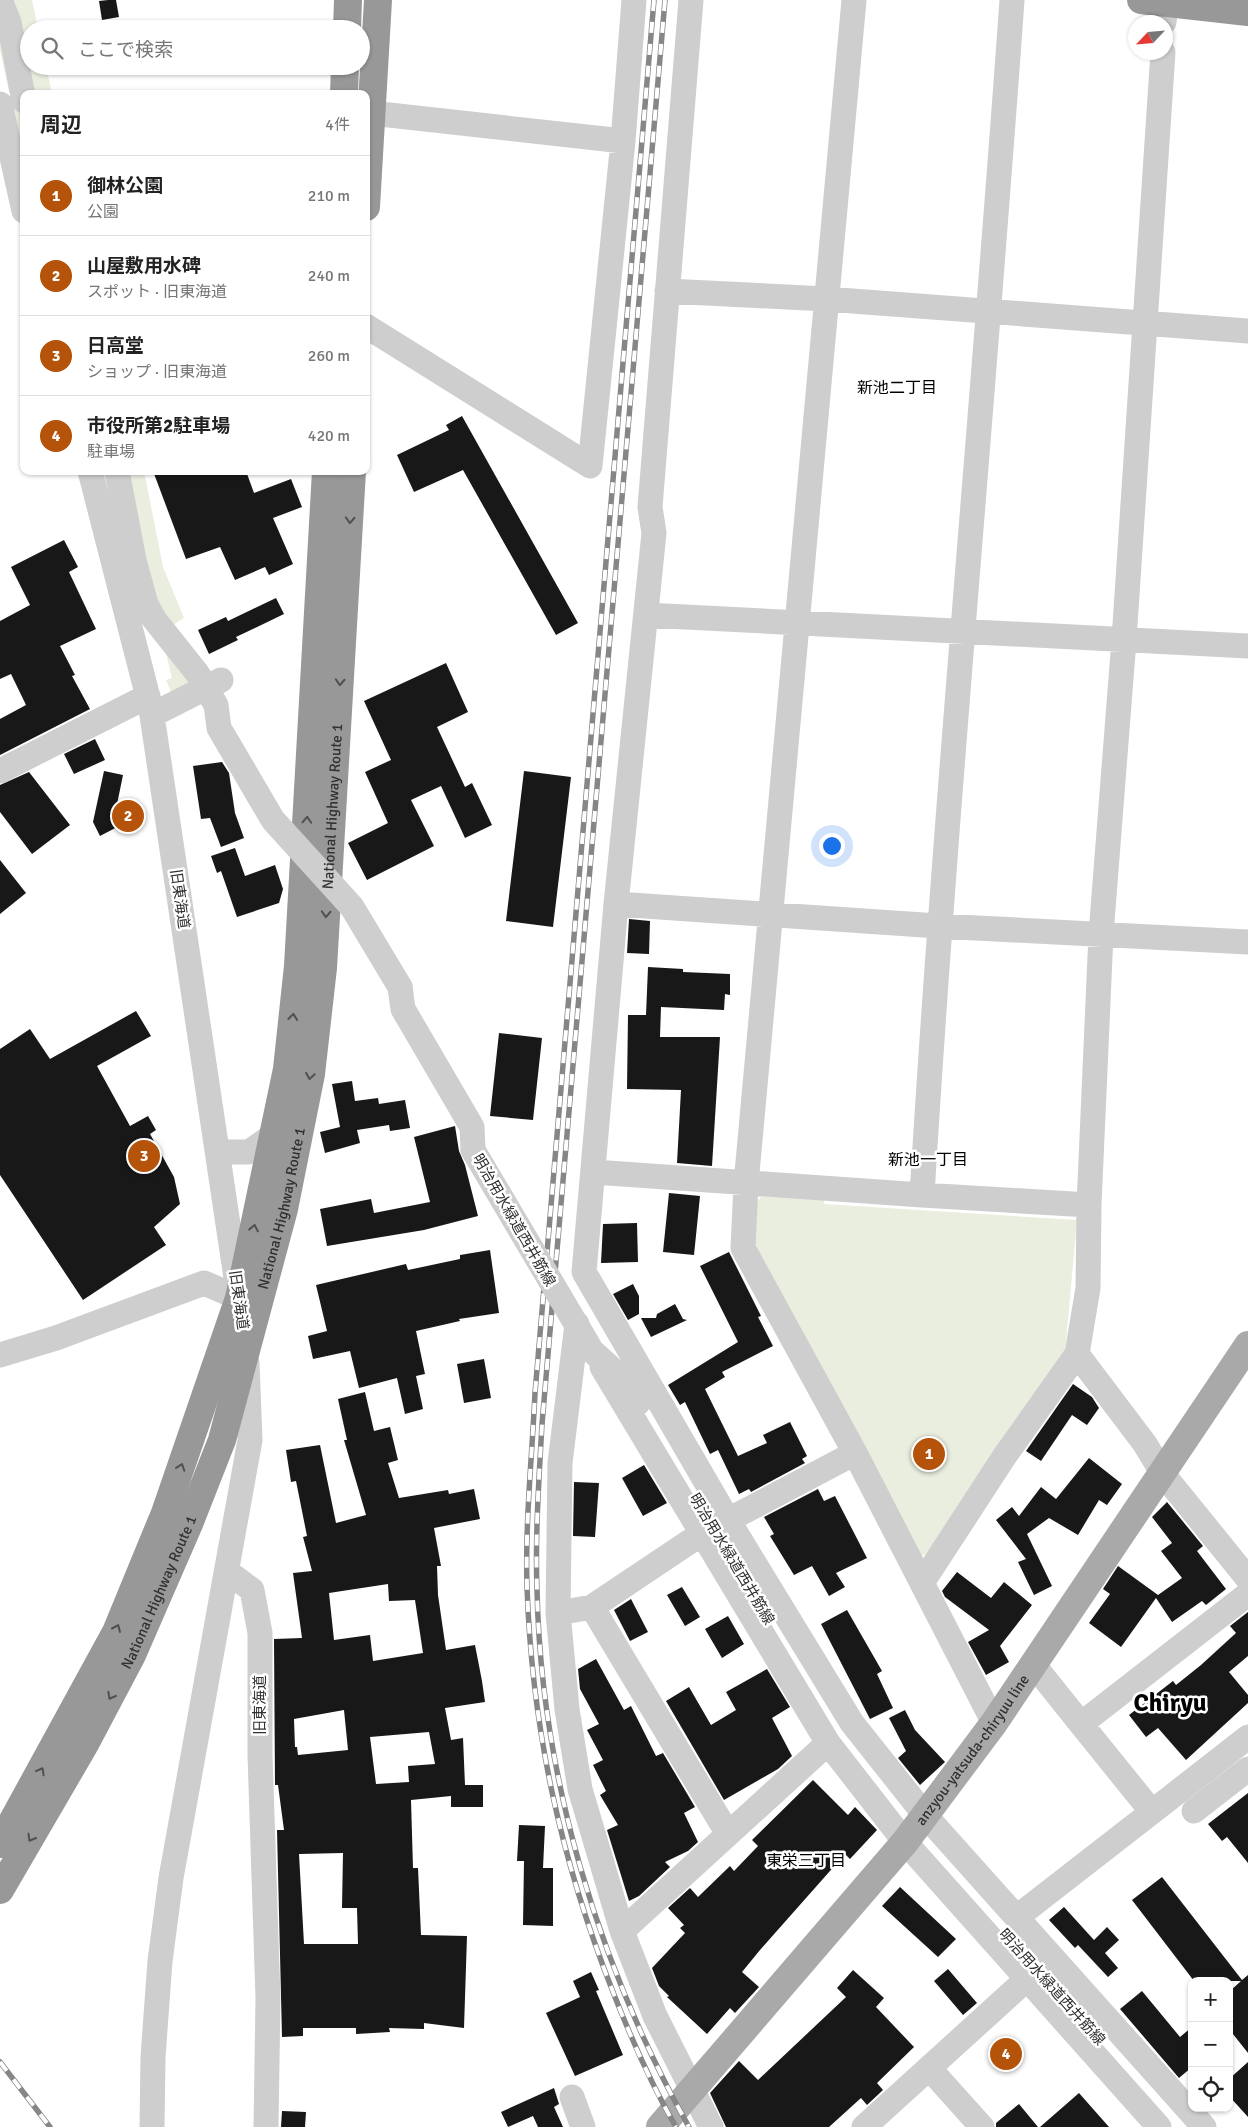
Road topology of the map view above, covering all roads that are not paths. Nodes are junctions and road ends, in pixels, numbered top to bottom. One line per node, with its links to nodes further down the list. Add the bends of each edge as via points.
1 (0, 0): 13 (street, via 9,22)
2 (348, 0): 10 (highway)
3 (378, 0): 16 (highway)
4 (634, 0): 18 (street)
5 (691, 0): 20 (street)
6 (854, 0): 21 (street)
7 (1012, 0): 22 (street)
8 (1159, 6): 9 (highway)
9 (1248, 12)
10 (347, 20)
11 (1162, 60): 23 (street)
12 (345, 75): 14 (highway)
13 (22, 90)
14 (344, 90)
15 (0, 104): 19 (street)
16 (371, 113): 17 (highway); 18 (street)
17 (370, 132)
18 (624, 141): 24 (street, via 590,466)
19 (20, 193)
20 (667, 291): 21 (street); 30 (street, via 650,507 654,533)
21 (826, 299): 22 (street); 31 (street)
22 (990, 311): 23 (street); 32 (street)
23 (1146, 325): 25 (street); 33 (street)
24 (370, 328)
25 (1248, 331)
26 (91, 475): 36 (street, 旧東海道)
27 (118, 475): 35 (street, 明治用水緑道西井筋線, via 146,604 197,673)
28 (326, 475): 43 (highway, National Highway Route 1, one-way to 28, via 287,1069 298,966)
29 (352, 475): 51 (highway, National Highway Route 1, one-way to 51, via 323,968 311,1074 284,1209)
30 (646, 615): 31 (street); 38 (street)
31 (797, 622): 32 (street); 39 (street)
32 (964, 630): 33 (street); 40 (street)
33 (1124, 640): 34 (street); 41 (street)
34 (1248, 646)
35 (213, 684): 36 (street); 72 (street, 明治用水緑道西井筋線, bridge, via 219,728 273,820 352,907 400,987 403,1009 472,1127 473,1150 592,1351 624,1380 831,1724)
36 (150, 706): 37 (street); 44 (street, 旧東海道)
37 (0, 771)
38 (616, 904): 39 (street); 45 (street)
39 (771, 916): 40 (street); 46 (street)
40 (938, 926): 41 (street); 47 (street)
41 (1101, 934): 42 (street); 48 (street)
42 (1248, 942)
43 (272, 1136): 44 (street, via 249,1152); 49 (highway, National Highway Route 1, one-way to 43)
44 (218, 1152): 49 (street, 旧東海道)
45 (594, 1172): 46 (street); 56 (street, via 584,1272)
46 (746, 1184): 47 (street); 54 (street, via 743,1248)
47 (922, 1195): 48 (street)
48 (1089, 1205): 52 (street, via 1088,1288)
49 (240, 1298): 51 (street, 旧東海道); 53 (street, via 204,1283); 74 (highway, National Highway Route 1, one-way to 49, via 116,1632 165,1513)
50 (1248, 1345): 55 (main road, anzyou-yatsuda-chiryuu line)
51 (246, 1353): 58 (street, 旧東海道, via 250,1440); 75 (highway, National Highway Route 1, one-way to 75, via 222,1440 190,1524 132,1655 85,1744)
52 (1077, 1354): 55 (street, via 1145,1444); 60 (street, via 1004,1457)
53 (0, 1356)
54 (855, 1453): 56 (street); 60 (street)
55 (1163, 1474): 59 (street); 64 (main road, anzyou-yatsuda-chiryuu line)
56 (728, 1520): 72 (street)
57 (701, 1534): 62 (street); 63 (street, via 576,1324 560,1463); 68 (street)
58 (228, 1572): 82 (street, via 171,1878 160,1962); 83 (street, 旧東海道, via 252,1590 260,1632 260,1755 268,1998)
59 (1248, 1579)
60 (922, 1583): 65 (street)
61 (1248, 1594): 66 (street)
62 (592, 1607): 63 (street); 73 (street)
63 (558, 1613): 77 (street, via 567,1709 580,1789)
64 (1033, 1664): 65 (main road, anzyou-yatsuda-chiryuu line); 66 (street)
65 (994, 1722): 72 (main road, anzyou-yatsuda-chiryuu line)
66 (1081, 1724): 71 (street)
67 (1248, 1737): 71 (street)
68 (828, 1743): 72 (street); 73 (street)
69 (1248, 1768): 70 (street)
70 (1194, 1811)
71 (1152, 1812): 76 (street)
72 (915, 1830): 76 (street); 78 (street); 80 (main road, anzyou-yatsuda-chiryuu line); 90 (street, 明治用水緑道西井筋線)
73 (728, 1834): 77 (street)
74 (0, 1844)
75 (0, 1890)
76 (1017, 1917): 91 (street)
77 (622, 1931): 80 (street, via 655,2016)
78 (1027, 1979): 79 (street); 89 (street)
79 (929, 2068): 87 (street); 88 (street)
80 (691, 2091): 85 (main road, anzyou-yatsuda-chiryuu line); 86 (street)
81 (572, 2097): 84 (street)
82 (152, 2127)
83 (266, 2127)
84 (583, 2127)
85 (660, 2127)
86 (711, 2127)
87 (864, 2127)
88 (982, 2127)
89 (1159, 2127)
90 (1178, 2127)
91 (1204, 2127)

